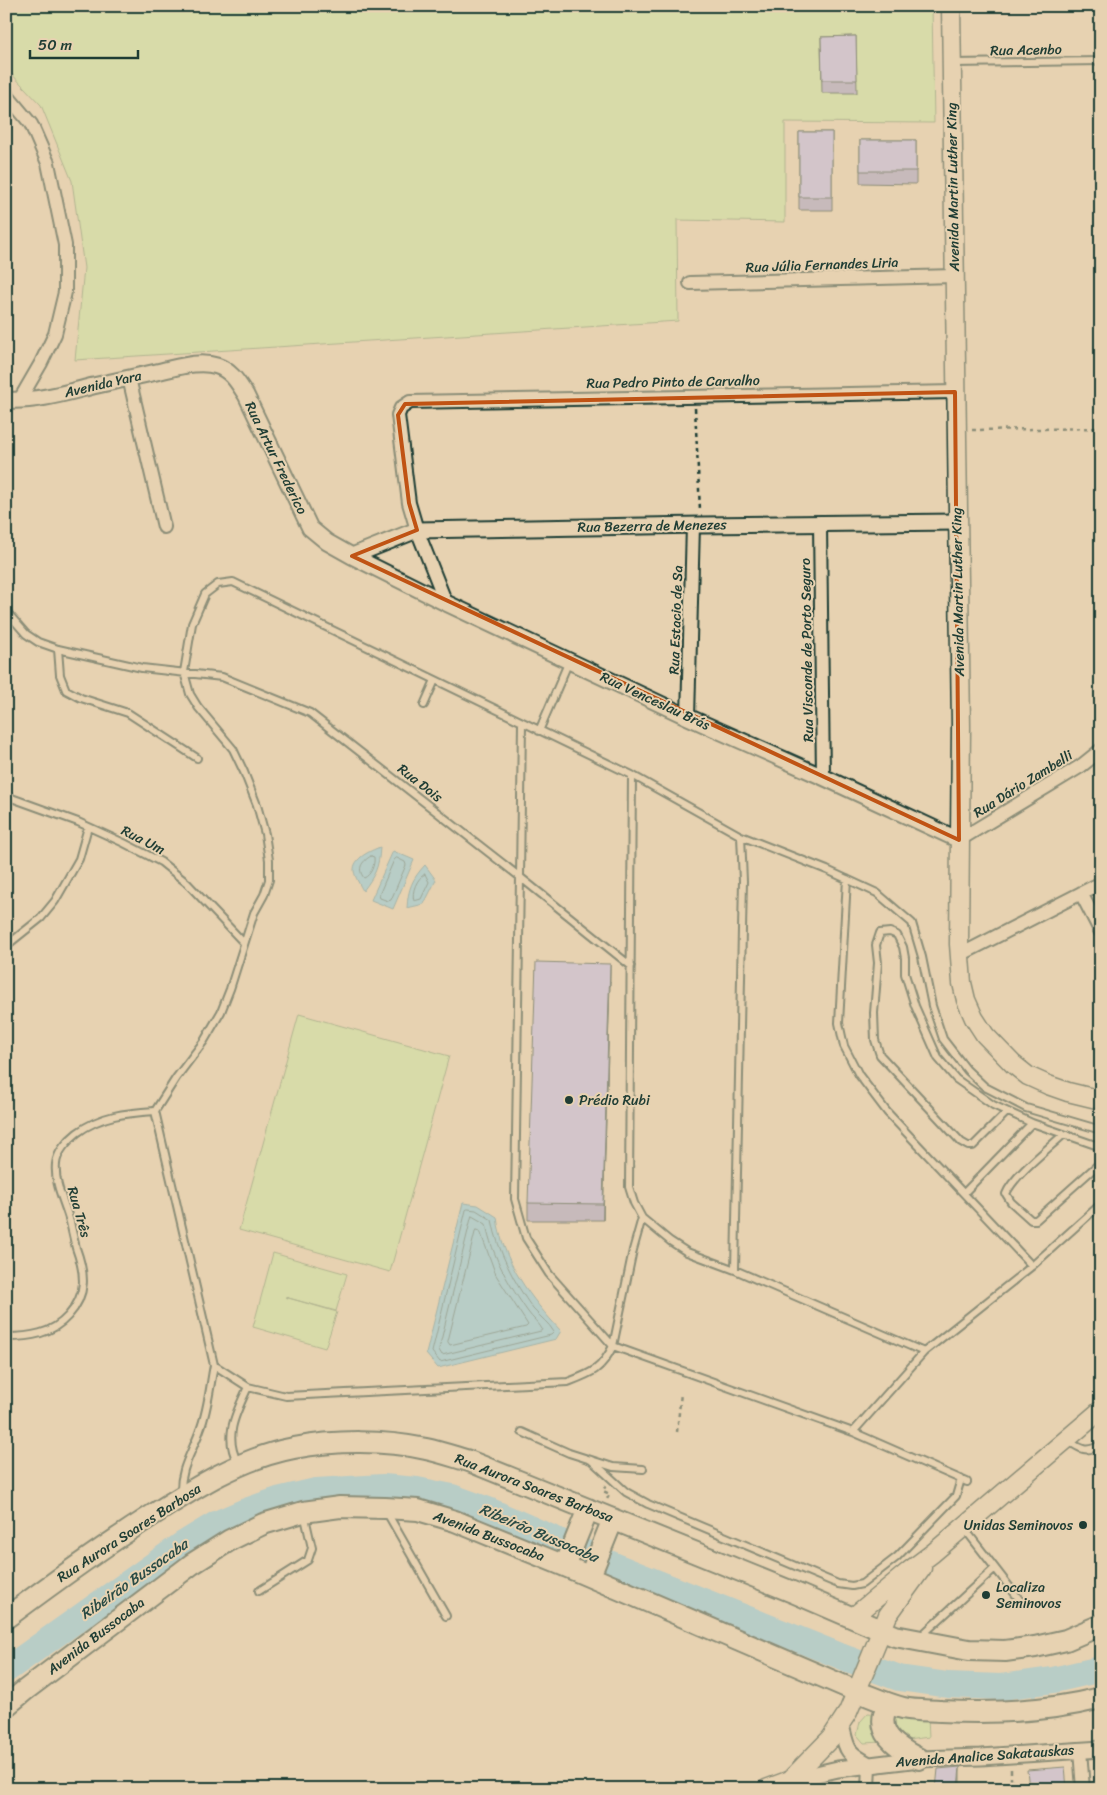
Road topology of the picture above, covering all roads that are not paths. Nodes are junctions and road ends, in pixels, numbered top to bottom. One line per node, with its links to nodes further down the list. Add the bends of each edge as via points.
1 (951, 6): 3 (main road, Avenida Martin Luther King)
2 (1101, 61): 3 (lane, Rua Acenbo)
3 (952, 63): 5 (main road, Avenida Martin Luther King)
4 (6, 94): 10 (street, via 31,124 48,163 66,245 65,292 55,334 41,363)
5 (954, 276): 6 (street, Rua Júlia Fernandes Liria); 9 (main road, Avenida Martin Luther King)
6 (690, 283)
7 (200, 363): 8 (street, Avenida Yara); 16 (street, Rua Artur Frederico, via 216,365 233,376 246,395 310,528)
8 (129, 378): 10 (street, Avenida Yara); 14 (street)
9 (955, 392): 11 (main road, Avenida Martin Luther King); 15 (street, Rua Pedro Pinto de Carvalho, via 410,402 401,408 398,415 409,503)
10 (13, 401)
11 (957, 522): 12 (street, Rua Bezerra de Menezes); 34 (main road, Avenida Martin Luther King)
12 (820, 524): 13 (street, Rua Bezerra de Menezes); 30 (street, Rua Visconde de Porto Seguro)
13 (697, 525): 15 (street, Rua Bezerra de Menezes); 24 (street, Rua Estacio de Sa)
14 (164, 527)
15 (417, 530): 16 (street, Rua Bezerra de Menezes); 17 (street)
16 (352, 556): 17 (street, Rua Venceslau Brás)
17 (446, 603): 20 (street, Rua Venceslau Brás)
18 (6, 611): 19 (lane, Rua Dois, via 26,634)
19 (58, 650): 21 (lane, Rua Dois, via 142,668); 28 (lane, via 60,675 66,690 128,713)
20 (569, 660): 24 (street, Rua Venceslau Brás); 26 (lane)
21 (184, 672): 22 (lane, via 192,624 205,594 218,584 233,582); 35 (lane, Rua Dois, via 222,677 310,713); 40 (lane, via 190,694 198,707 233,749 257,805 265,834 270,860 269,880)
22 (435, 680): 23 (lane); 25 (lane)
23 (424, 705)
24 (688, 717): 30 (street, Rua Venceslau Brás)
25 (522, 723): 26 (lane); 35 (lane)
26 (538, 731): 29 (lane)
27 (1101, 750): 34 (street, Rua Dário Zambelli, via 1082,766)
28 (197, 758)
29 (632, 775): 33 (lane); 43 (lane)
30 (823, 777): 34 (street, Rua Venceslau Brás)
31 (6, 796): 32 (lane, Rua Um)
32 (88, 827): 40 (lane, Rua Um, via 161,862 187,883); 41 (lane, via 79,859 54,901 42,918)
33 (741, 836): 36 (lane); 56 (lane, via 743,891)
34 (960, 840): 42 (main road, Avenida Martin Luther King)
35 (520, 877): 43 (lane, Rua Dois); 58 (lane, via 515,1199 526,1238 549,1274)
36 (847, 879): 48 (lane, via 877,893 912,923 943,1039 985,1088 1026,1108); 52 (lane, via 839,1023 844,1046 859,1075 887,1112)
37 (1101, 883): 38 (street)
38 (1081, 893): 39 (street); 42 (street)
39 (1101, 932)
40 (244, 943): 45 (lane, via 221,1012)
41 (6, 946)
42 (960, 955): 44 (main road, Avenida Martin Luther King, via 966,1000 974,1018 998,1049 1028,1076 1068,1092)
43 (631, 966): 54 (lane, via 629,1187)
44 (1101, 1100)
45 (155, 1112): 57 (lane, Rua Três, via 124,1113 101,1119 86,1126 62,1148 56,1163 59,1192 82,1265 84,1278 79,1298 59,1326 44,1333); 60 (lane)
46 (1007, 1112): 46 (lane, via 973,1146 968,1146 880,1055 875,1040 874,1013 878,963 876,945 880,934 890,932 897,935 903,947 905,974 938,1058 956,1078); 47 (lane)
47 (1032, 1123): 49 (lane); 52 (lane)
48 (1101, 1130)
49 (1064, 1134): 50 (lane); 51 (lane, via 1008,1188 1006,1194 1011,1202 1030,1220 1036,1220)
50 (1101, 1147)
51 (1101, 1162)
52 (964, 1192): 55 (lane)
53 (1101, 1204): 55 (lane)
54 (642, 1218): 56 (lane, via 687,1252); 58 (lane, via 632,1250)
55 (1032, 1266): 59 (lane)
56 (735, 1270): 59 (lane)
57 (6, 1337)
58 (613, 1346): 61 (lane, via 606,1360 592,1373 568,1382 286,1396); 64 (lane)
59 (924, 1352): 64 (lane)
60 (214, 1364): 61 (lane); 70 (lane, via 201,1429 180,1478)
61 (248, 1386): 68 (lane, via 230,1438)
62 (1101, 1410): 65 (main road)
63 (522, 1432): 67 (lane)
64 (853, 1432): 67 (lane, via 964,1481 956,1496 897,1557 862,1584 852,1586 838,1584 648,1504 626,1492)
65 (1066, 1440): 66 (lane, via 1087,1451); 75 (main road)
66 (1101, 1444)
67 (591, 1460): 69 (lane, via 613,1467)
68 (239, 1464): 70 (main road, Rua Aurora Soares Barbosa); 73 (main road, Rua Aurora Soares Barbosa, via 293,1448 370,1443 408,1446 469,1461)
69 (643, 1469)
70 (181, 1497): 83 (main road, Rua Aurora Soares Barbosa, via 97,1551)
71 (385, 1508): 72 (main road, Avenida Bussocaba); 77 (main road, Avenida Bussocaba, via 418,1510); 82 (lane)
72 (303, 1512): 80 (lane, via 312,1548 308,1560); 91 (main road, Avenida Bussocaba, via 263,1524 192,1564)
73 (586, 1514): 74 (main road, Rua Aurora Soares Barbosa); 77 (main road)
74 (610, 1526): 79 (main road); 84 (main road, Rua Aurora Soares Barbosa)
75 (963, 1527): 76 (main road); 78 (lane)
76 (933, 1553): 84 (main road); 86 (main road)
77 (567, 1562): 79 (main road, Avenida Bussocaba)
78 (995, 1568): 81 (lane); 87 (lane)
79 (591, 1572): 88 (main road, Avenida Bussocaba)
80 (259, 1591)
81 (1020, 1600)
82 (446, 1616)
83 (6, 1618)
84 (852, 1618): 86 (main road, Rua Aurora Soares Barbosa)
85 (1101, 1625): 87 (main road, Rua Aurora Soares Barbosa, via 1066,1640 1005,1651 969,1650)
86 (880, 1630): 87 (main road, Rua Aurora Soares Barbosa); 88 (main road)
87 (916, 1640)
88 (858, 1687): 90 (main road, Avenida Bussocaba); 92 (main road)
89 (1101, 1698): 90 (main road, Avenida Bussocaba, via 1034,1710 967,1713)
90 (888, 1704): 95 (main road, via 882,1723 888,1736 901,1749)
91 (6, 1706)
92 (841, 1724): 96 (street, via 852,1756); 97 (main road)
93 (1101, 1748): 94 (street, Avenida Analice Sakatauskas)
94 (1080, 1750): 95 (street, Avenida Analice Sakatauskas); 100 (street)
95 (919, 1759): 96 (street, Avenida Analice Sakatauskas)
96 (868, 1765): 97 (street, Avenida Analice Sakatauskas); 99 (street)
97 (790, 1780): 98 (main road)
98 (766, 1789)
99 (868, 1789)
100 (1083, 1789)

